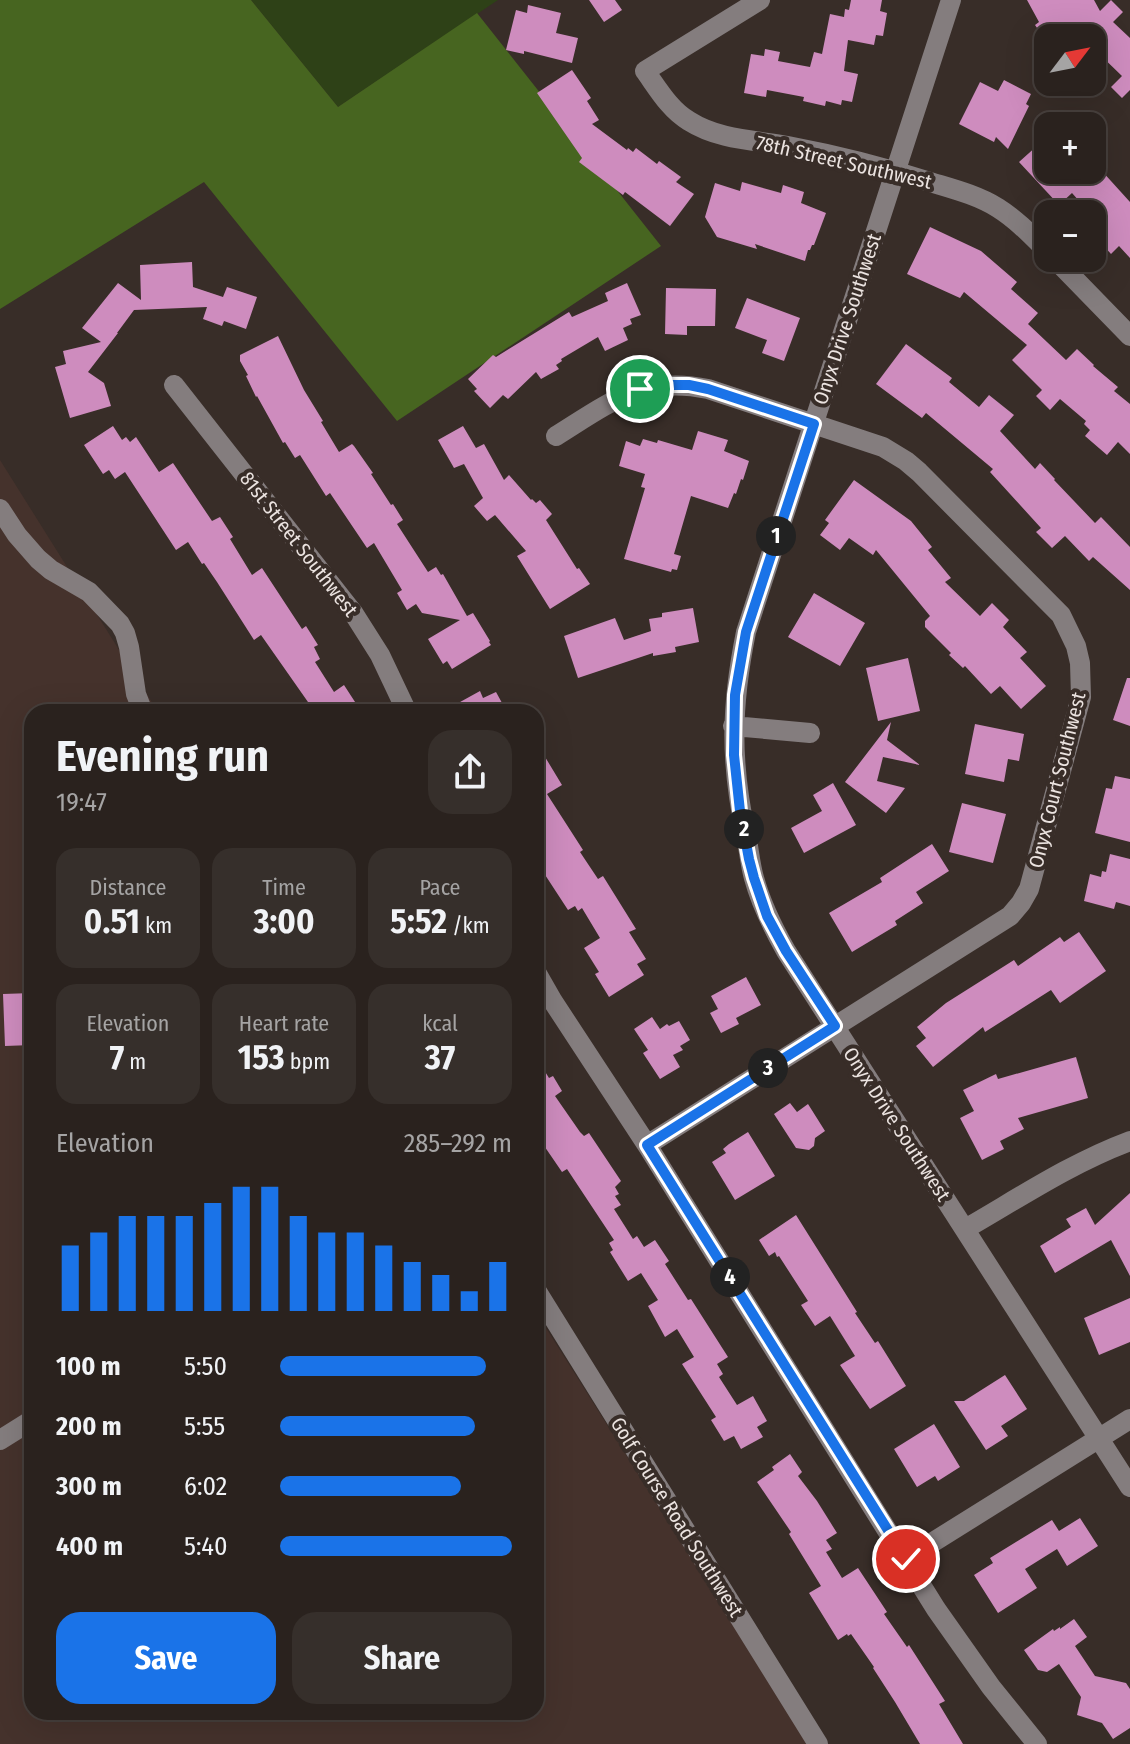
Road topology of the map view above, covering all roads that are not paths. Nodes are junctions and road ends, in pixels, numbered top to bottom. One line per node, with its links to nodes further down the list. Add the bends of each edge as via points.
1 (760, 0): 3 (street, 78th Street Southwest, via 645,71 674,110 724,137)
2 (951, 0): 3 (street, Onyx Drive Southwest)
3 (895, 170): 4 (street, 78th Street Southwest, via 998,207); 8 (street, Onyx Drive Southwest)
4 (1034, 237)
5 (1068, 272): 6 (street)
6 (1130, 336)
7 (174, 385): 12 (street, 81st Street Southwest, via 354,614)
8 (814, 424): 9 (street, Onyx Court Southwest, via 708,389 659,385 622,396); 13 (street, Onyx Drive Southwest, via 746,632); 16 (street, Onyx Court Southwest, via 883,447 919,472 1061,615 1076,646 1082,681 1029,889 1021,903 1010,916)
9 (556, 436)
10 (0, 509): 11 (street, via 38,559 89,592 120,624)
11 (140, 704)
12 (403, 704)
13 (733, 726): 14 (street); 16 (street, Onyx Drive Southwest, via 736,783 754,878 786,951)
14 (810, 733)
15 (544, 986): 18 (street)
16 (835, 1026): 18 (street, Onyx Court Southwest); 19 (street, Onyx Drive Southwest)
17 (1130, 1141): 19 (street, via 1063,1171)
18 (647, 1145): 26 (street)
19 (965, 1229): 23 (street, Onyx Drive Southwest)
20 (544, 1303): 27 (street, Golf Course Road Southwest)
21 (1130, 1419): 23 (street)
22 (24, 1425): 24 (street)
23 (1099, 1439): 25 (street, Onyx Drive Southwest); 26 (street)
24 (0, 1440)
25 (1130, 1487)
26 (906, 1559): 28 (street, via 972,1661)
27 (818, 1744)
28 (1037, 1744)

